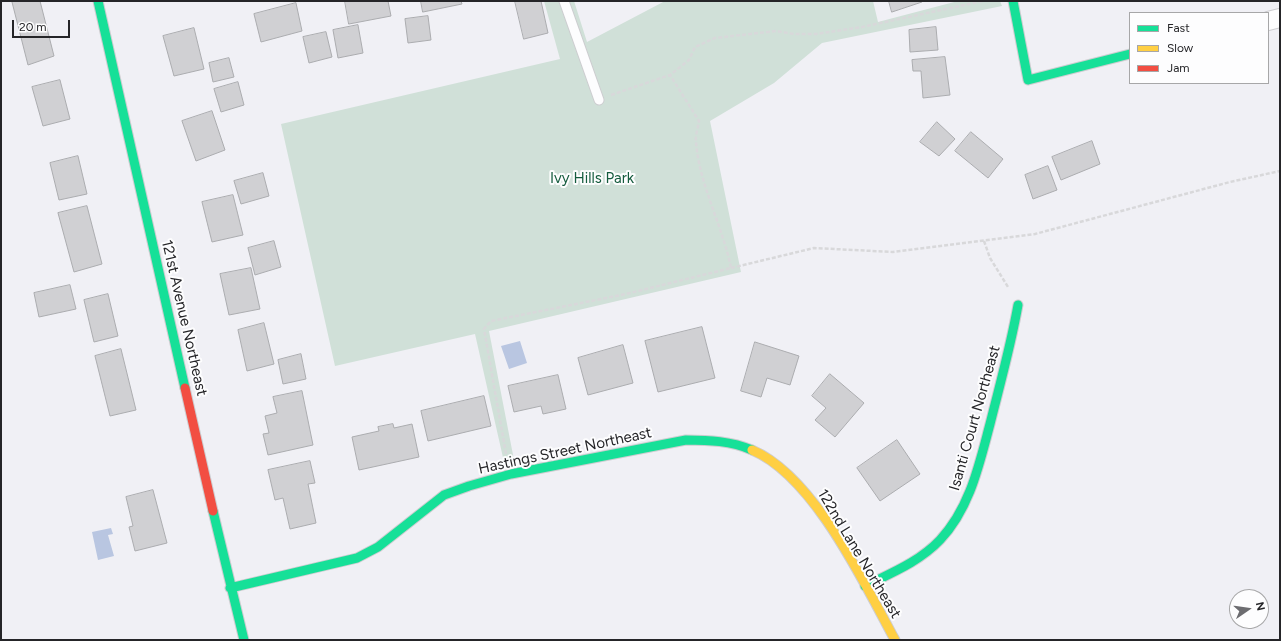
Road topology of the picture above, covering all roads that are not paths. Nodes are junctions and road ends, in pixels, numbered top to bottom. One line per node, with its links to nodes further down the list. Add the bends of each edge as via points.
1 (98, 1): 11 (street, 121st Avenue Northeast)
2 (564, 1): 7 (lane)
3 (1013, 1): 6 (street, via 1028,80)
4 (1280, 18): 5 (street)
5 (1269, 21)
6 (1129, 54)
7 (599, 100)
8 (1018, 305): 10 (street, Isanti Court Northeast, via 1011,348 977,470 959,514 941,540 915,562)
9 (760, 454): 10 (street, 122nd Lane Northeast, via 794,478 818,506); 11 (street, Hastings Street Northeast, via 735,443 707,438 511,474 444,495 378,547 357,558)
10 (865, 586): 13 (street, 122nd Lane Northeast)
11 (230, 588): 12 (street, 121st Avenue Northeast)
12 (244, 640)
13 (895, 640)

